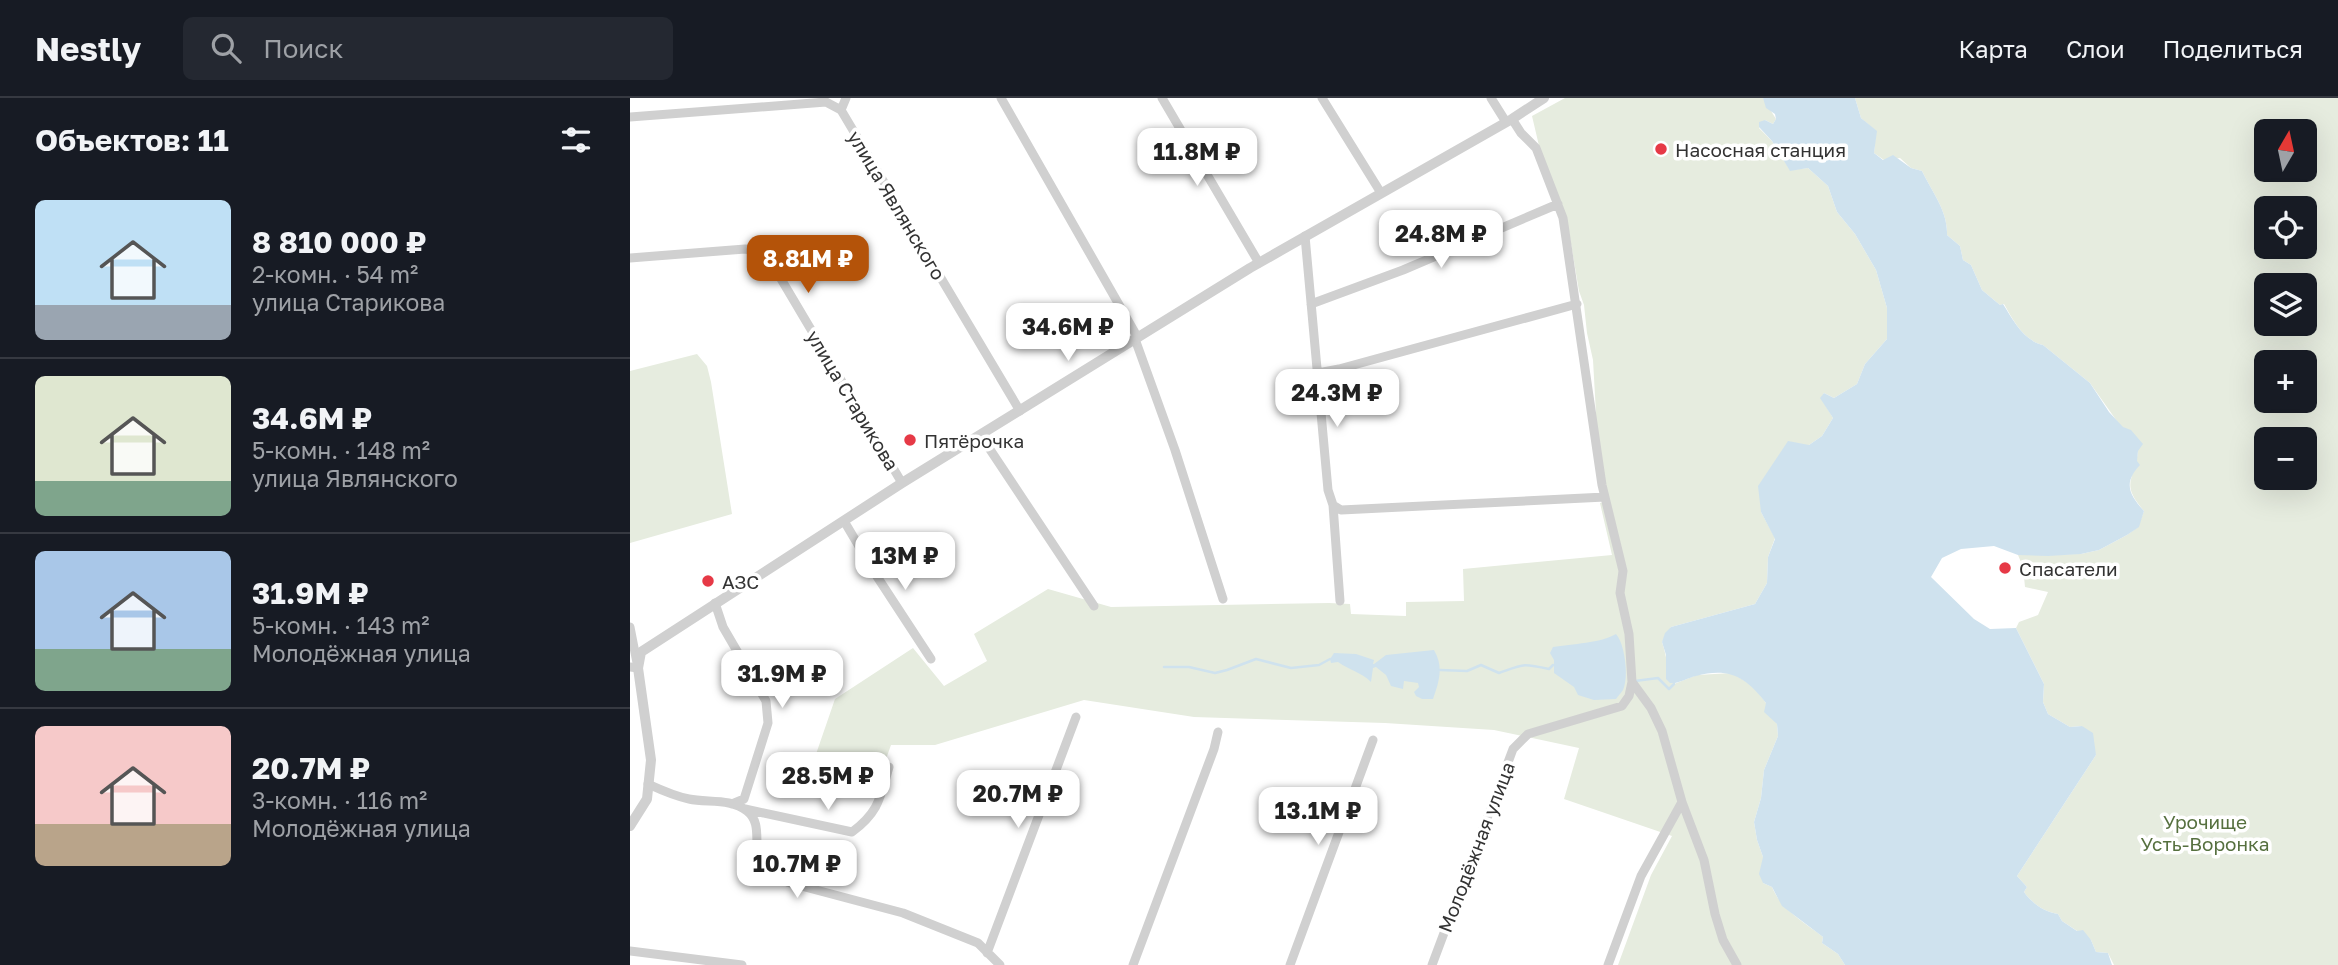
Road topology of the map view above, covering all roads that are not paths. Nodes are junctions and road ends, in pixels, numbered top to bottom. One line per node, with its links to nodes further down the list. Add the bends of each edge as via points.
1 (846, 98): 7 (street)
2 (1001, 98): 17 (street)
3 (1162, 98): 14 (street)
4 (1322, 98): 10 (street)
5 (1491, 98): 9 (street)
6 (1544, 98): 9 (street)
7 (841, 110): 8 (street, улица Являнского, via 826,102); 19 (street, улица Являнского)
8 (630, 117)
9 (1509, 121): 10 (street); 11 (street, via 1536,148)
10 (1381, 193): 12 (street)
11 (1558, 204): 15 (street); 16 (street)
12 (1305, 236): 14 (street); 15 (street)
13 (630, 258): 21 (street, улица Старикова, via 745,249 768,257)
14 (1259, 262): 17 (street)
15 (1311, 304): 18 (street)
16 (1577, 304): 18 (street); 22 (street)
17 (1137, 339): 19 (street); 25 (street)
18 (1318, 373): 23 (street)
19 (1020, 411): 20 (street)
20 (981, 436): 21 (street); 28 (street)
21 (902, 483): 24 (street)
22 (1605, 497): 23 (street, via 1341,510); 32 (street, via 1623,571 1620,593)
23 (1332, 505): 26 (street)
24 (844, 521): 27 (street); 30 (street)
25 (1223, 599)
26 (1340, 601)
27 (715, 603): 31 (street, via 641,652); 39 (street, via 723,627 766,701 768,723 744,799)
28 (1094, 606)
29 (630, 627): 31 (street)
30 (931, 659)
31 (634, 668): 37 (street, via 650,760)
32 (1632, 682): 38 (street, via 1662,731); 48 (street, Молодёжная улица, via 1622,706 1528,734 1513,749)
33 (1076, 718): 43 (street)
34 (1218, 732): 46 (street)
35 (1373, 740): 47 (street)
36 (889, 766): 40 (street, via 870,819 852,832)
37 (648, 784): 39 (street, via 689,799); 41 (street, via 647,799)
38 (1682, 802): 49 (street, via 1641,876); 50 (street, via 1704,860 1723,940)
39 (732, 804): 40 (street)
40 (745, 809): 43 (street, via 754,817 758,858 775,876 903,913 978,943)
41 (630, 826)
42 (630, 951): 44 (street)
43 (987, 954): 45 (street)
44 (742, 965)
45 (1000, 965)
46 (1133, 965)
47 (1290, 965)
48 (1432, 965)
49 (1608, 965)
50 (1737, 965)

